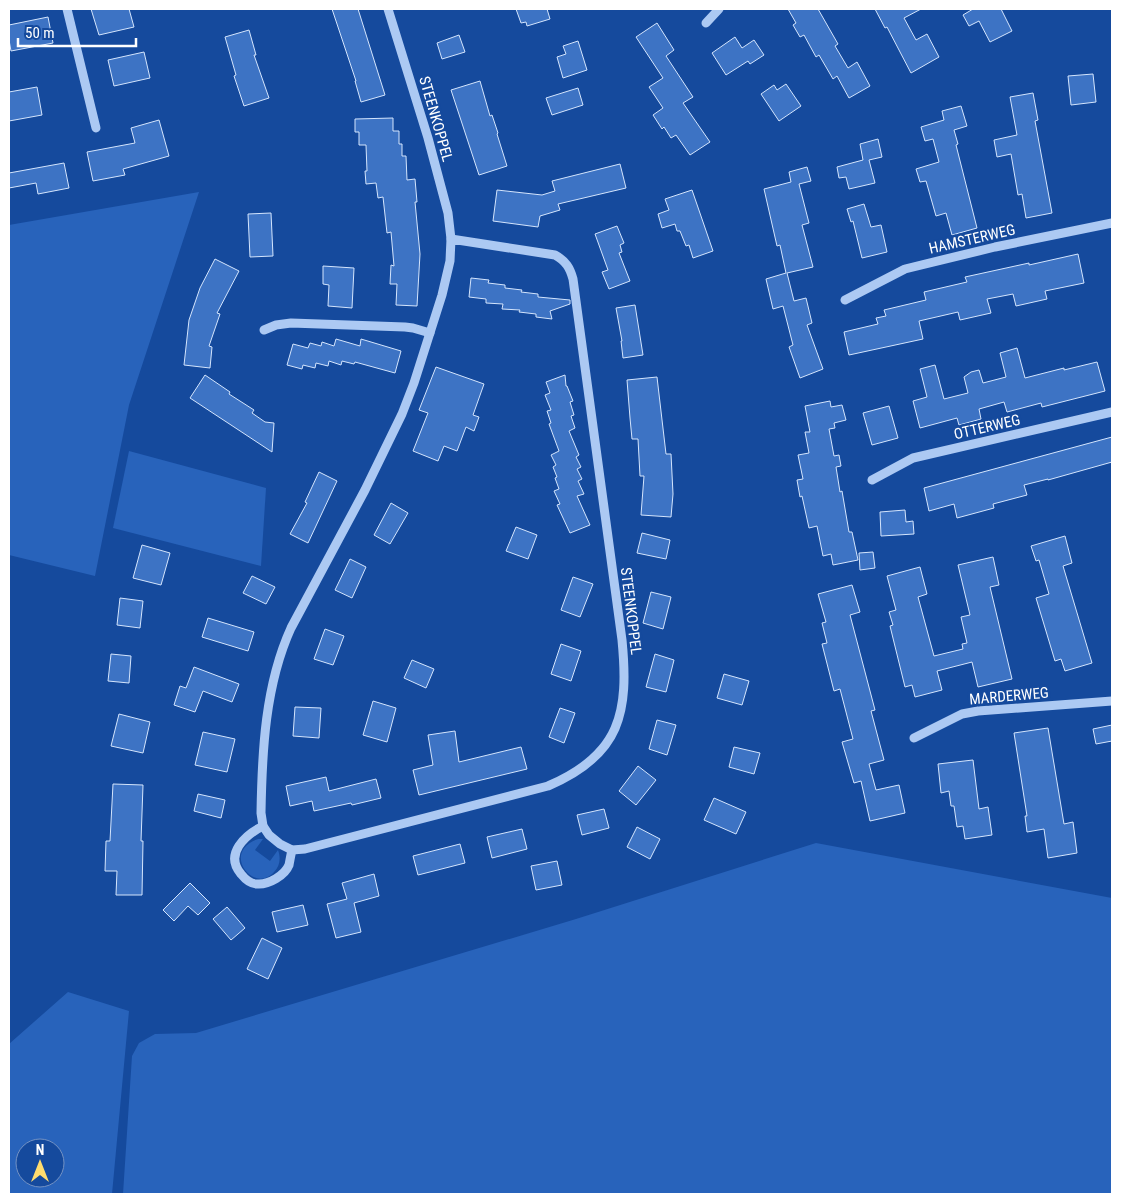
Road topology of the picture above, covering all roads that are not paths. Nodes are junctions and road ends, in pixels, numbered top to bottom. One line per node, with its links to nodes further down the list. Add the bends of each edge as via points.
1 (67, 9): 5 (street)
2 (388, 9): 7 (street, STEENKOPPEL, via 428,138 448,213)
3 (719, 9): 4 (street)
4 (706, 23)
5 (96, 128)
6 (1112, 224): 8 (street, HAMSTERWEG, via 905,269)
7 (451, 239): 10 (street, STEENKOPPEL, via 450,262); 16 (street, STEENKOPPEL, via 555,255 571,271 622,640 623,703 613,733 602,750 574,774 548,786)
8 (845, 300)
9 (264, 330): 10 (street, via 291,323 405,326)
10 (430, 333): 15 (street, STEENKOPPEL, via 402,414 286,640 269,700 261,795)
11 (1112, 412): 12 (street, OTTERWEG, via 913,458)
12 (872, 480)
13 (1112, 701): 14 (street, MARDERWEG, via 978,711 962,714)
14 (914, 738)
15 (263, 826): 16 (street, via 269,835); 16 (street, via 251,832 234,856 237,869 245,879 257,884 281,876)
16 (292, 850)

